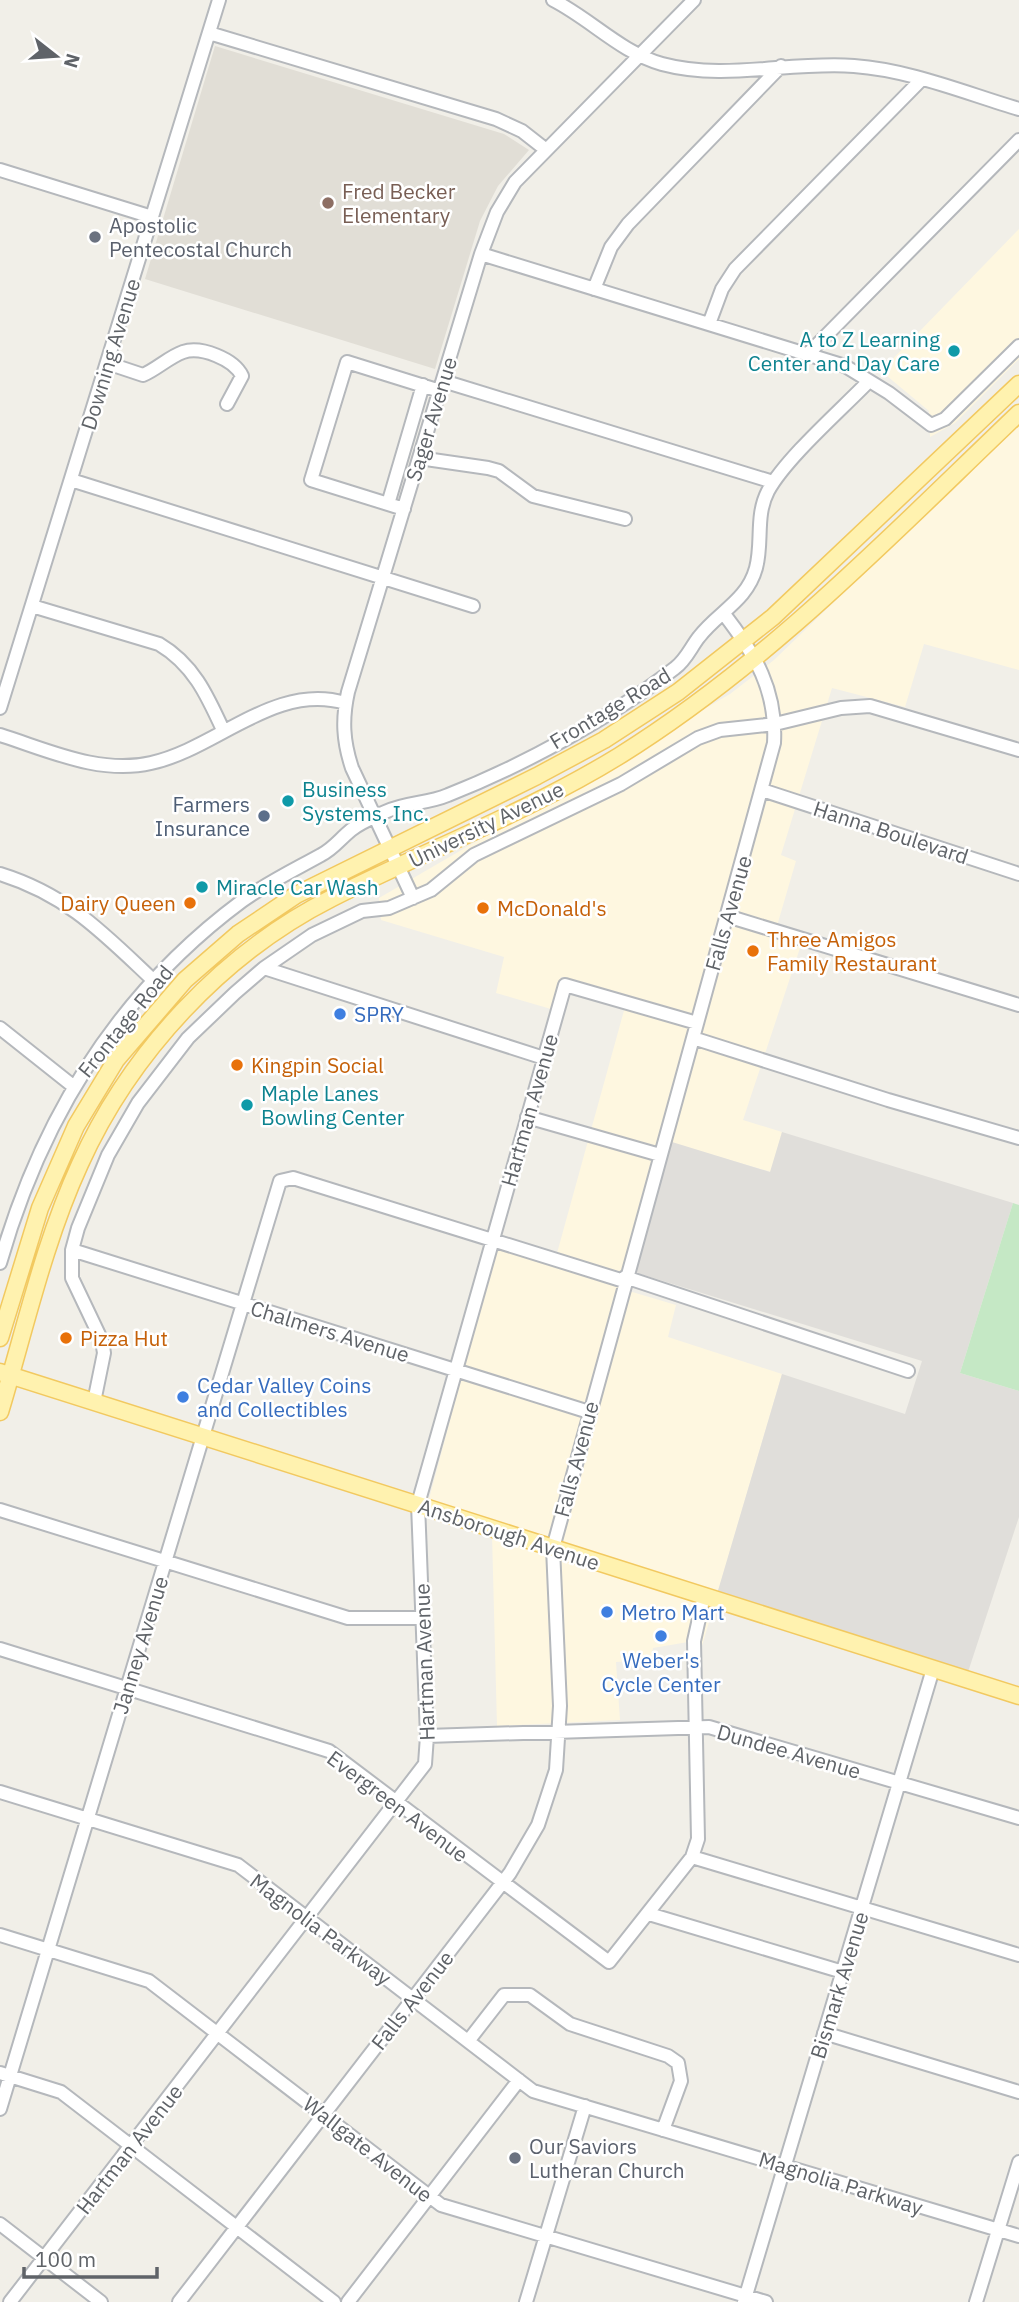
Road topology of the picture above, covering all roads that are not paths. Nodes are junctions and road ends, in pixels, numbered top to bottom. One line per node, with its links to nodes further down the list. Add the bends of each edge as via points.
1 (219, 0): 4 (street, Downing Avenue)
2 (552, 0): 5 (street)
3 (694, 0): 5 (street, Sager Avenue)
4 (209, 33): 10 (street, via 496,119); 12 (street, Downing Avenue)
5 (637, 56): 6 (street, via 700,71); 10 (street, Sager Avenue)
6 (781, 66): 7 (street, via 852,66); 14 (street, via 628,223 611,247)
7 (921, 80): 8 (street); 15 (street, via 735,269)
8 (1019, 109)
9 (1019, 140): 17 (street)
10 (545, 149): 13 (street, Sager Avenue, via 505,198)
11 (0, 170): 12 (street)
12 (152, 216): 18 (street, Downing Avenue)
13 (481, 254): 14 (street); 22 (street, Sager Avenue)
14 (594, 289): 15 (street)
15 (709, 324): 17 (street)
16 (1019, 346): 19 (street, via 938,425 931,425)
17 (808, 354): 19 (street)
18 (107, 363): 23 (street, via 144,375 191,350 229,360 242,376); 26 (street, Downing Avenue)
19 (869, 380): 27 (street)
20 (1019, 384): 35 (main road, University Avenue)
21 (423, 386): 22 (street); 28 (street); 28 (street, via 347,362 311,480)
22 (442, 386): 25 (street, Sager Avenue); 27 (street)
23 (227, 404)
24 (1019, 412): 36 (main road, University Avenue)
25 (419, 458): 29 (street, Sager Avenue); 30 (street, via 499,471 533,496)
26 (71, 480): 31 (street); 32 (street, Downing Avenue)
27 (773, 482): 34 (street, Frontage Road, via 761,510 756,570 745,593)
28 (388, 504): 29 (street)
29 (404, 509): 31 (street, Sager Avenue)
30 (625, 519)
31 (383, 578): 33 (street); 37 (street, Sager Avenue)
32 (32, 606): 38 (street, Downing Avenue); 40 (street, via 159,644 175,654 207,694)
33 (473, 606)
34 (724, 614): 35 (street, Falls Avenue); 44 (street, Frontage Road, via 700,635 678,666 581,729 448,795)
35 (746, 642): 36 (street, Falls Avenue); 45 (main road, University Avenue, via 604,740)
36 (756, 660): 39 (street, Falls Avenue, via 771,692); 46 (main road, University Avenue, via 615,758 543,798)
37 (345, 703): 40 (street, via 304,698); 44 (street, Sager Avenue, via 345,746)
38 (0, 708)
39 (775, 724): 42 (street, via 870,706); 43 (street, Falls Avenue, via 775,743); 49 (street, via 720,730 698,738 621,784 474,855 441,883)
40 (223, 730): 41 (street, via 152,763 118,766 84,762)
41 (0, 735)
42 (1019, 750)
43 (762, 790): 48 (street, Hanna Boulevard); 50 (street, Falls Avenue)
44 (375, 816): 45 (street, Sager Avenue); 52 (street, Frontage Road, via 353,828 333,848 242,901)
45 (389, 850): 46 (street, Sager Avenue); 67 (main road, University Avenue, via 317,883 253,923 185,980 136,1034 96,1090 57,1164)
46 (397, 867): 49 (street, Sager Avenue); 70 (main road, University Avenue, via 328,899 250,951 162,1035 109,1109 80,1164)
47 (0, 874): 52 (street, via 78,910)
48 (1019, 874)
49 (413, 898): 51 (street, via 349,916)
50 (727, 916): 53 (street); 54 (street, Falls Avenue)
51 (264, 968): 57 (street); 63 (street, via 188,1038 138,1103 96,1182)
52 (154, 981): 58 (street, Frontage Road, via 111,1031)
53 (1019, 1005)
54 (697, 1023): 56 (street, Falls Avenue); 57 (street, Hartman Avenue, via 565,985)
55 (0, 1028): 58 (street)
56 (693, 1038): 60 (street); 61 (street, Falls Avenue)
57 (544, 1058): 59 (street, Hartman Avenue)
58 (73, 1086): 64 (street, Frontage Road, via 22,1191)
59 (527, 1117): 61 (street); 62 (street, Hartman Avenue)
60 (1019, 1138)
61 (660, 1154): 65 (street, Falls Avenue)
62 (492, 1241): 65 (street); 66 (street, Janney Avenue, via 293,1178 280,1181); 68 (street, Hartman Avenue)
63 (72, 1250): 66 (street, Chalmers Avenue); 71 (street, via 72,1278 104,1353)
64 (0, 1263)
65 (625, 1279): 69 (street); 73 (street, Falls Avenue)
66 (243, 1303): 68 (street, Chalmers Avenue); 74 (street, Janney Avenue)
67 (0, 1338)
68 (456, 1370): 73 (street, Chalmers Avenue); 75 (street, Hartman Avenue)
69 (908, 1371)
70 (5, 1374): 71 (main road, Ansborough Avenue); 72 (main road, University Avenue)
71 (94, 1402): 74 (main road, Ansborough Avenue)
72 (0, 1412)
73 (589, 1412): 77 (street, Falls Avenue)
74 (202, 1437): 75 (main road, Ansborough Avenue); 78 (street, Janney Avenue)
75 (418, 1504): 77 (main road, Ansborough Avenue); 80 (street, Hartman Avenue)
76 (0, 1510): 78 (street)
77 (553, 1548): 79 (main road, Ansborough Avenue); 86 (street, Falls Avenue)
78 (165, 1561): 80 (street, via 348,1618); 83 (street, Janney Avenue)
79 (704, 1596): 82 (main road, Ansborough Avenue); 85 (street, via 694,1641)
80 (422, 1618): 87 (street, Hartman Avenue)
81 (0, 1649): 83 (street, Evergreen Avenue)
82 (933, 1669): 84 (main road, Ansborough Avenue); 88 (street, Bismark Avenue)
83 (127, 1689): 90 (street, Evergreen Avenue, via 329,1751); 92 (street, Janney Avenue)
84 (1019, 1696)
85 (694, 1727): 86 (street, Dundee Avenue); 88 (street, Dundee Avenue, via 709,1727); 93 (street, via 699,1822)
86 (560, 1732): 87 (street, Dundee Avenue); 94 (street, Falls Avenue, via 545,1808 530,1842)
87 (428, 1736): 90 (street, Hartman Avenue, via 425,1764)
88 (898, 1783): 91 (street, Dundee Avenue); 95 (street, Bismark Avenue)
89 (0, 1792): 92 (street, Magnolia Parkway)
90 (396, 1803): 94 (street, Evergreen Avenue); 97 (street, Hartman Avenue)
91 (1019, 1818)
92 (87, 1819): 97 (street, Magnolia Parkway, via 238,1866); 99 (street, Janney Avenue)
93 (692, 1857): 95 (street); 96 (street)
94 (502, 1884): 96 (street, Evergreen Avenue, via 610,1962); 102 (street, Falls Avenue)
95 (862, 1908): 100 (street); 101 (street, Bismark Avenue)
96 (649, 1914): 101 (street)
97 (307, 1918): 102 (street, Magnolia Parkway); 104 (street, Hartman Avenue)
98 (0, 1935): 99 (street, Wallgate Avenue)
99 (48, 1950): 104 (street, Wallgate Avenue, via 149,1981); 106 (street, Janney Avenue)
100 (1019, 1955)
101 (843, 1972): 103 (street, Bismark Avenue)
102 (413, 1998): 105 (street, Magnolia Parkway); 111 (street, Falls Avenue)
103 (824, 2033): 108 (street); 115 (street, Bismark Avenue)
104 (218, 2034): 111 (street, Wallgate Avenue); 113 (street, Hartman Avenue)
105 (469, 2040): 107 (street, Magnolia Parkway); 112 (street, via 504,1995 520,1993 530,1995 570,2024 668,2056 678,2063 681,2081)
106 (5, 2075): 110 (street, Janney Avenue); 113 (street, via 61,2092)
107 (519, 2080): 109 (street, Magnolia Parkway, via 533,2091); 116 (street)
108 (1019, 2092)
109 (585, 2106): 112 (street, Magnolia Parkway); 121 (street)
110 (0, 2109)
111 (324, 2115): 116 (street, Wallgate Avenue); 118 (street, Falls Avenue)
112 (663, 2130): 115 (street, Magnolia Parkway)
113 (131, 2146): 118 (street); 122 (street, Hartman Avenue)
114 (1019, 2162): 119 (street)
115 (785, 2166): 119 (street, Magnolia Parkway); 123 (street, Bismark Avenue)
116 (429, 2196): 121 (street, Wallgate Avenue, via 441,2206); 128 (street)
117 (0, 2224): 122 (street)
118 (236, 2228): 126 (street, Falls Avenue); 127 (street)
119 (998, 2230): 120 (street, Magnolia Parkway); 131 (street)
120 (1019, 2235)
121 (546, 2236): 123 (street, Wallgate Avenue); 129 (street)
122 (45, 2258): 124 (street, Hartman Avenue); 125 (street)
123 (745, 2299): 130 (street, Wallgate Avenue)
124 (10, 2302)
125 (101, 2302)
126 (179, 2302)
127 (334, 2302)
128 (348, 2302)
129 (526, 2302)
130 (766, 2302)
131 (976, 2302)

